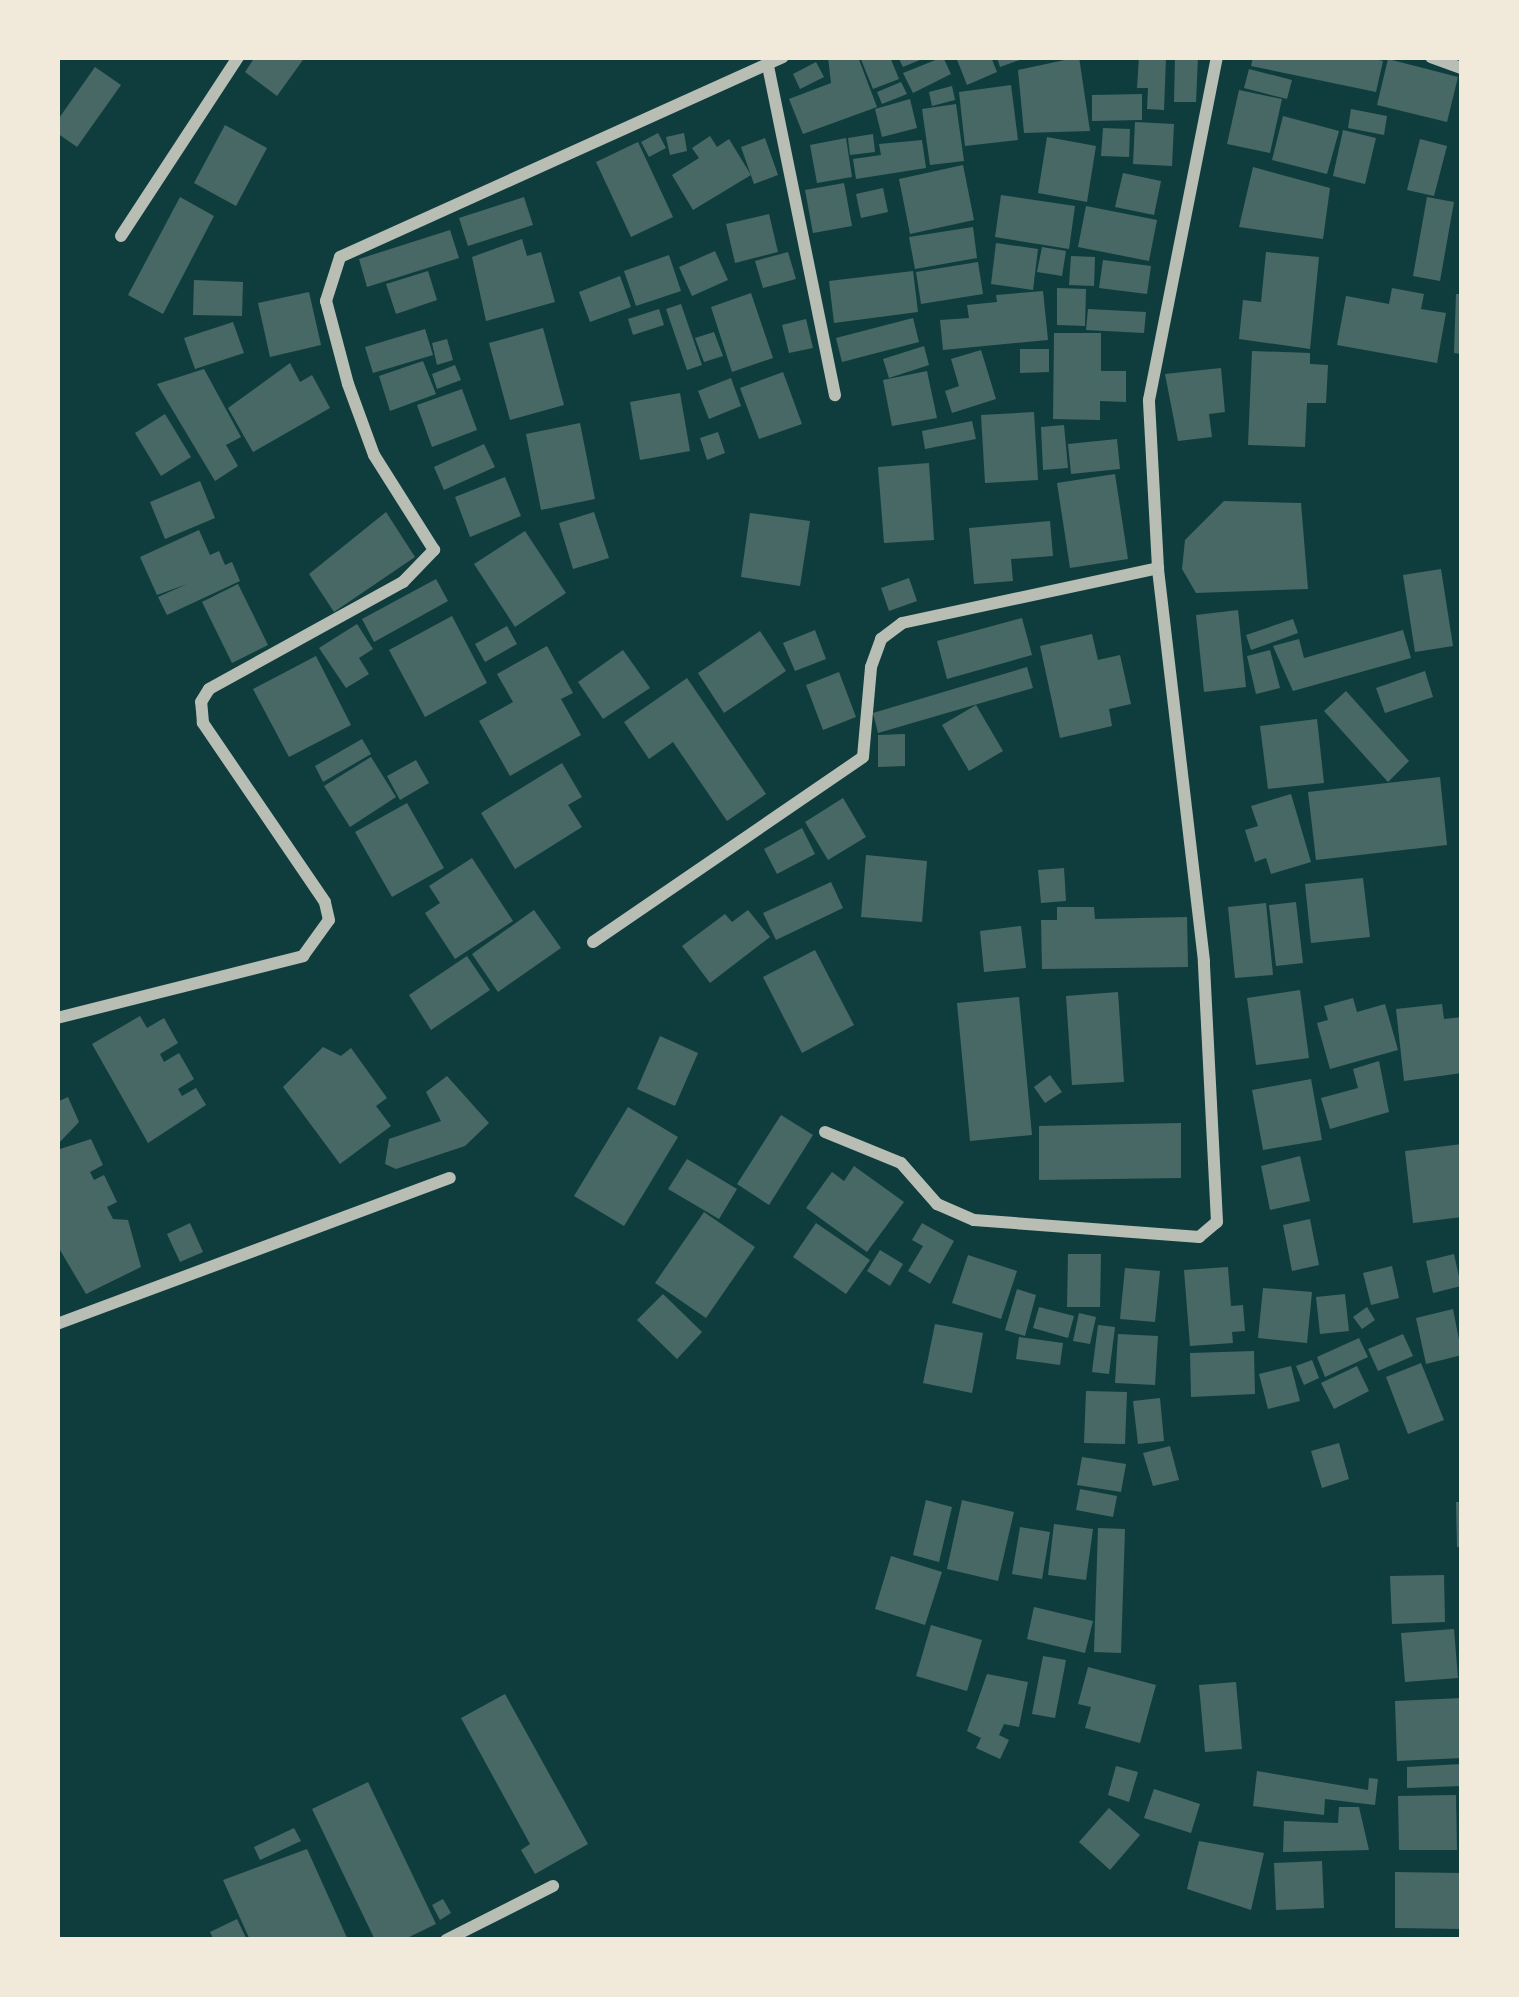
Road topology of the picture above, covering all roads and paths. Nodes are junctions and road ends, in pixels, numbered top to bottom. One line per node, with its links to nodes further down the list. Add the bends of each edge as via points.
1 (238, 57): 7 (street)
2 (783, 57): 5 (street)
3 (1217, 57): 9 (street, via 1156,340 1149,400)
4 (1431, 57): 6 (street)
5 (768, 66): 8 (street); 11 (street, via 340,257 326,302 348,384 374,455 434,550 403,581 221,682 201,702 203,723 325,902 329,920 303,956)
6 (1462, 68)
7 (121, 236)
8 (835, 395)
9 (1157, 568): 10 (street, via 902,623 880,639 871,667 863,757); 12 (street, via 1204,961 1217,1222 1199,1237 974,1220 937,1204 901,1163)
10 (593, 942)
11 (57, 1018)
12 (825, 1132)
13 (450, 1178): 14 (street)
14 (57, 1324)
15 (553, 1886): 16 (street)
16 (446, 1940)

